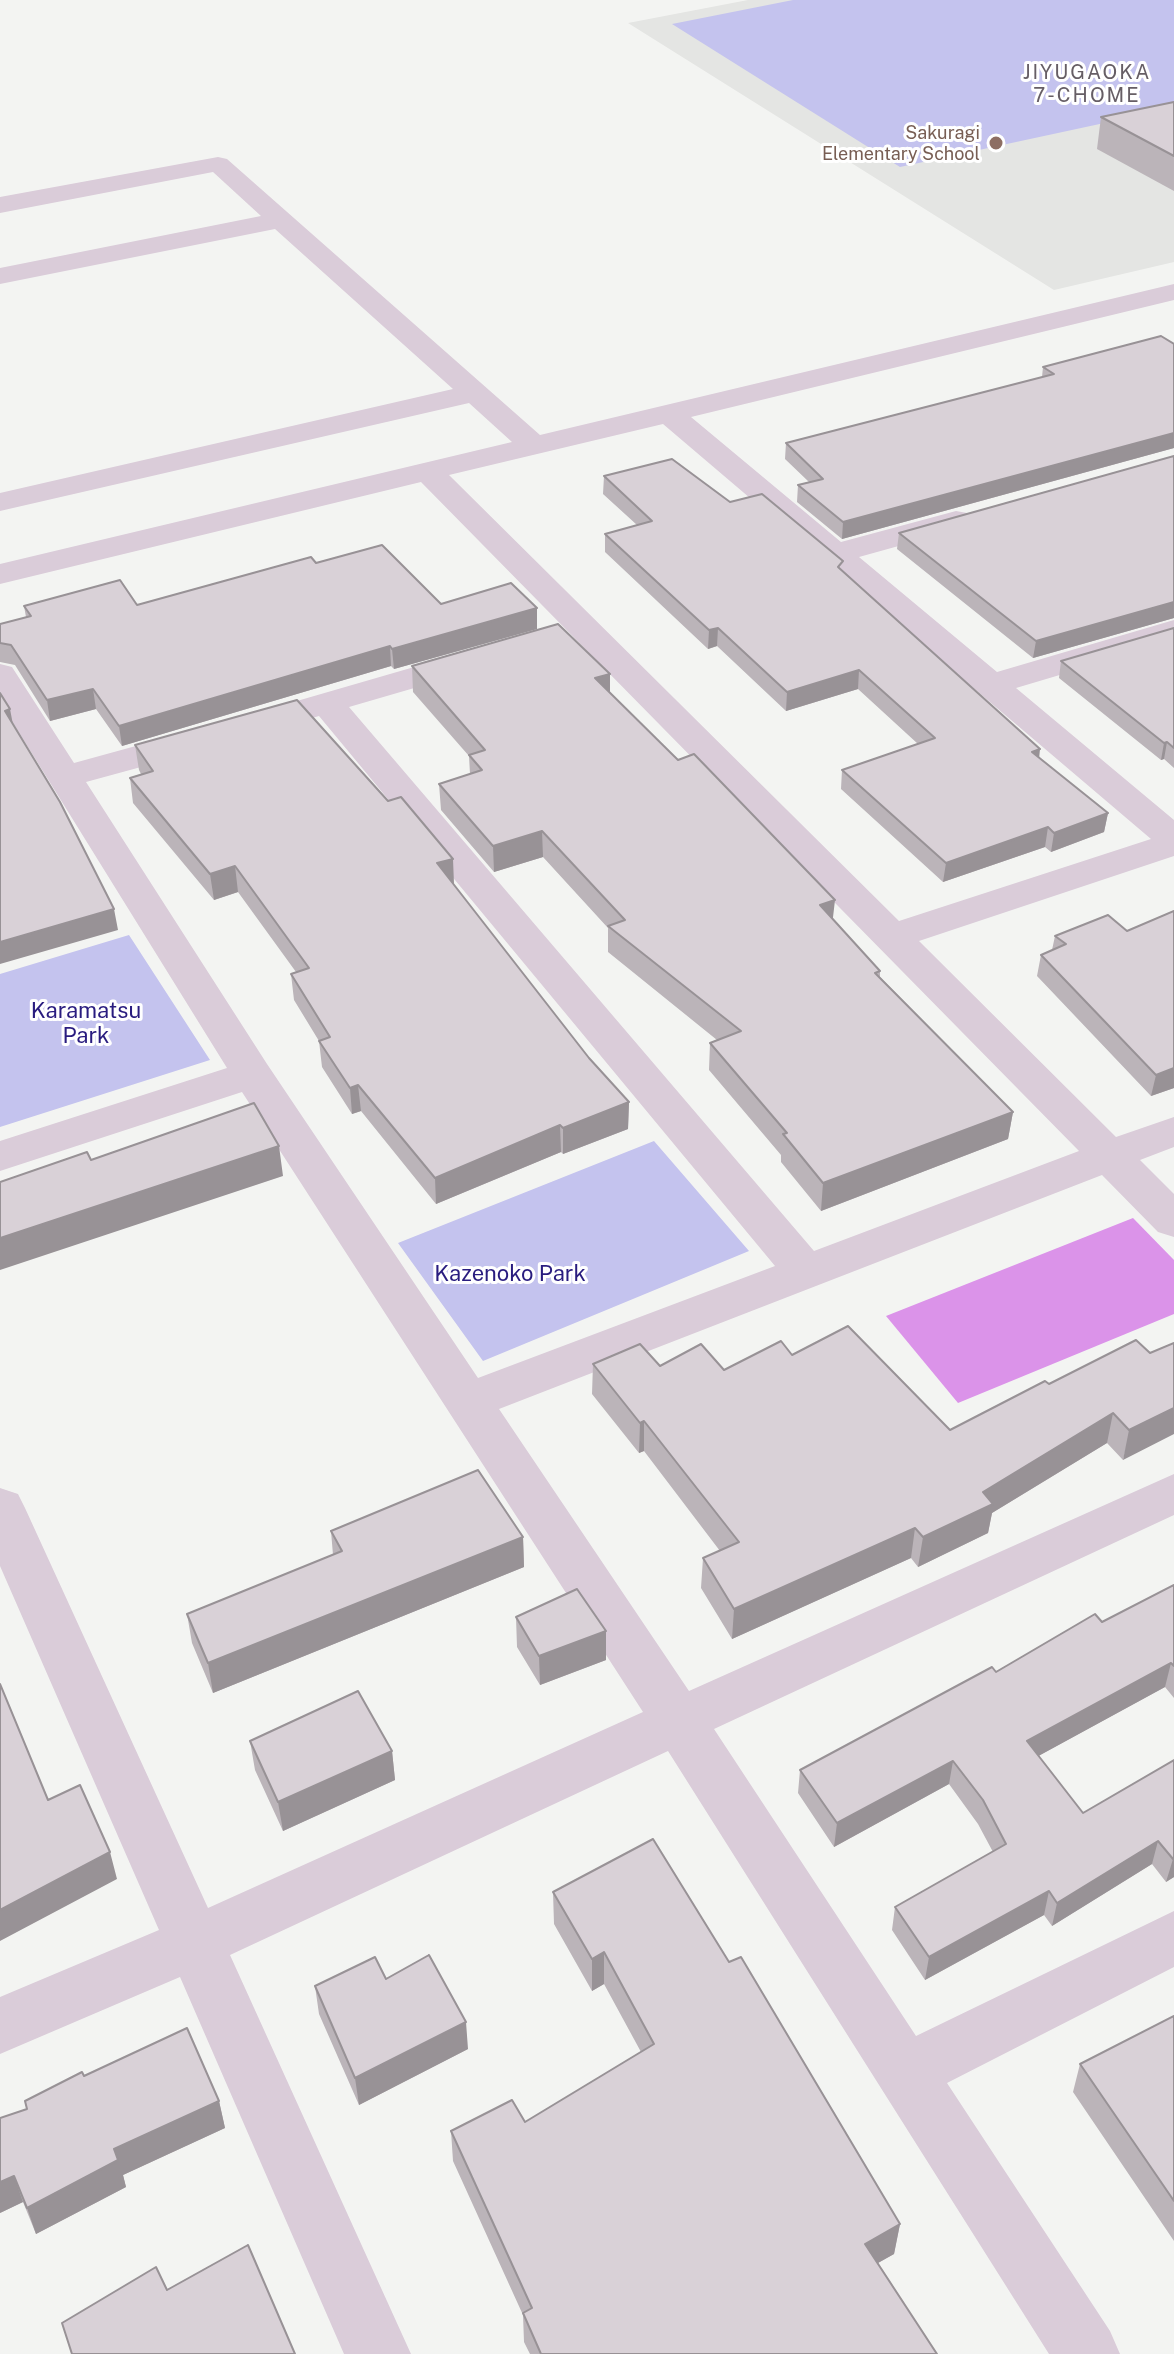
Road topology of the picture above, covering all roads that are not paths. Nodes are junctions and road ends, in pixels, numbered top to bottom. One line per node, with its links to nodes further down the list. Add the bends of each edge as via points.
1 (0, 205): 2 (street, via 218,164)
2 (281, 220): 3 (street); 5 (street)
3 (0, 276)
4 (1174, 292): 6 (street)
5 (475, 393): 7 (street); 9 (street)
6 (668, 413): 7 (street); 11 (street)
7 (534, 446): 8 (street)
8 (427, 471): 12 (street); 22 (street, via 569,633)
9 (0, 502)
10 (989, 511): 11 (street)
11 (835, 554): 16 (street)
12 (4, 567)
13 (1174, 630): 16 (street)
14 (508, 651): 17 (street)
15 (0, 674): 20 (street)
16 (991, 685): 21 (street)
17 (327, 703): 18 (street); 28 (street)
18 (265, 720)
19 (219, 734): 20 (street)
20 (65, 777): 23 (street)
21 (1174, 841): 22 (street)
22 (891, 937): 26 (street)
23 (252, 1074): 25 (street); 29 (street)
24 (1174, 1131): 26 (street)
25 (0, 1156)
26 (1109, 1156): 27 (street); 28 (street)
27 (1174, 1221)
28 (806, 1272): 29 (street)
29 (468, 1401): 32 (street)
30 (1174, 1493): 32 (street)
31 (0, 1508): 34 (street)
32 (678, 1720): 34 (street); 36 (street)
33 (1174, 1938): 36 (street)
34 (194, 1943): 35 (street); 37 (street)
35 (0, 2026)
36 (905, 2073): 38 (street)
37 (378, 2354)
38 (1087, 2354)

